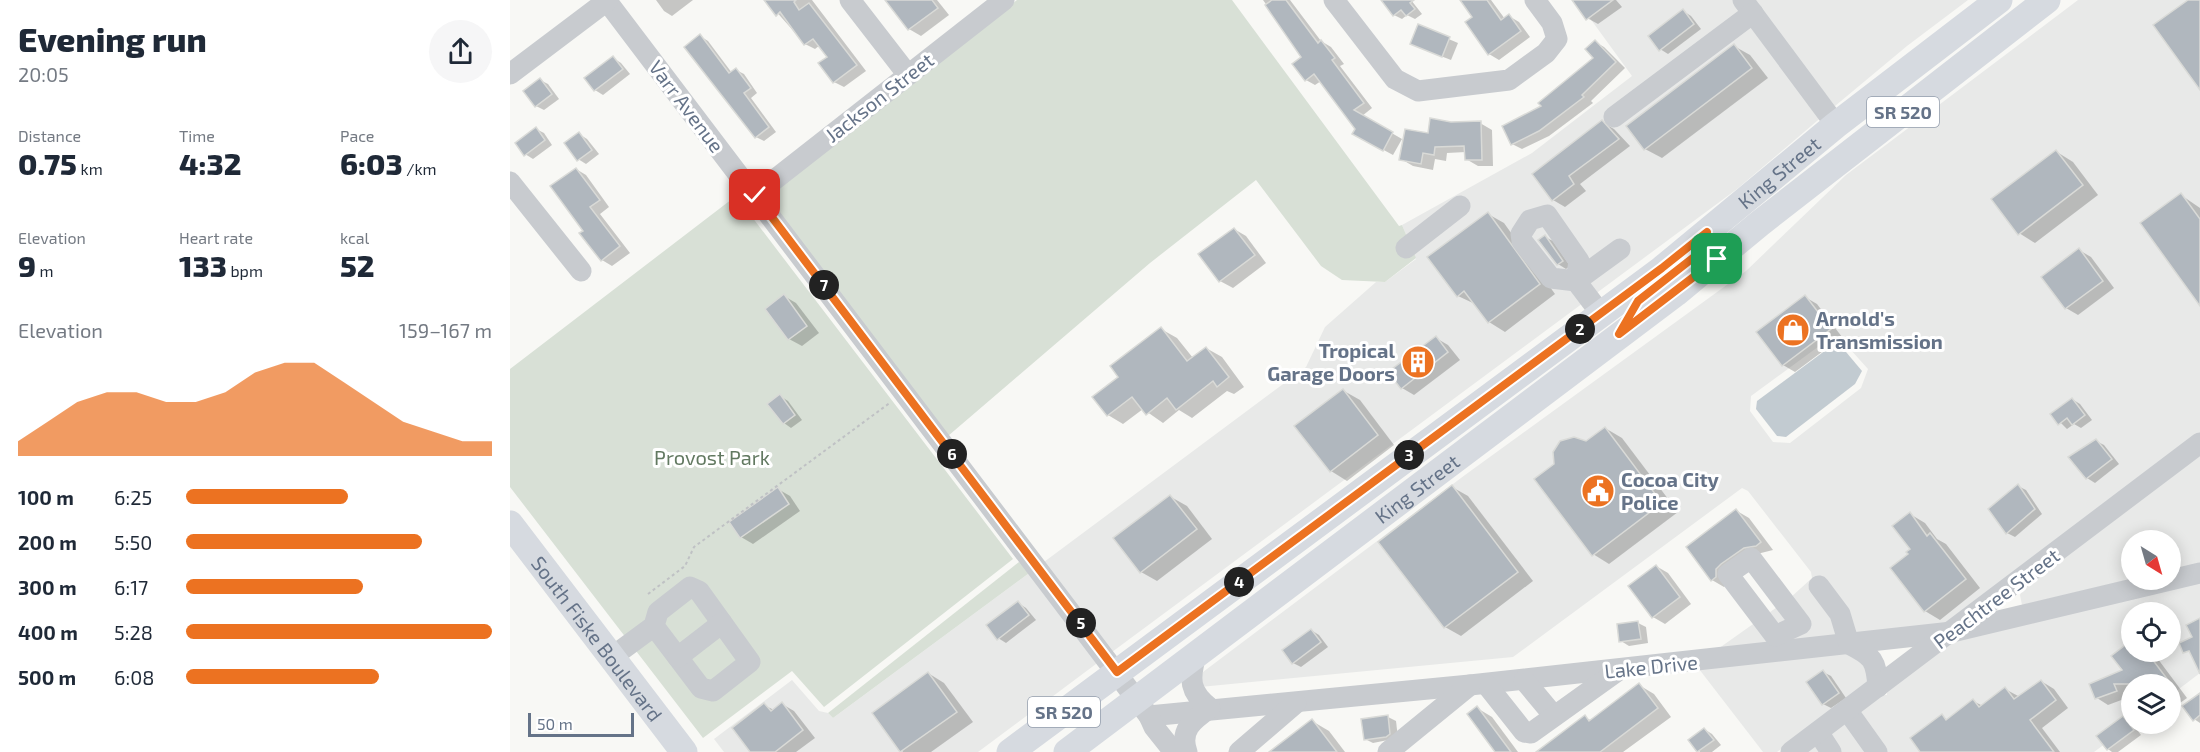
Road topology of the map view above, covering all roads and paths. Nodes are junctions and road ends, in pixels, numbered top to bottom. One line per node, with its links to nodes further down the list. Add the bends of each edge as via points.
1 (607, 0): 9 (street); 14 (street, Varr Avenue)
2 (850, 0): 10 (street)
3 (1004, 0): 10 (street, Jackson Street)
4 (1334, 0): 5 (street, via 1395,79 1418,91 1509,80 1546,52 1557,39 1552,23)
5 (1535, 0)
6 (2000, 0): 12 (main road, King Street / SR 520)
7 (2046, 0): 16 (main road, King Street / SR 520)
8 (1748, 6): 11 (street); 12 (street)
9 (510, 74)
10 (908, 75): 14 (street, Jackson Street)
11 (1614, 117)
12 (1836, 125): 16 (main road, via 1836,140 1830,150 1765,208); 17 (main road, King Street / SR 520)
13 (510, 182): 20 (street)
14 (755, 195): 39 (street, Varr Avenue)
15 (1460, 207): 18 (street)
16 (1759, 224): 22 (main road, King Street / SR 520)
17 (1707, 232): 21 (main road, King Street / SR 520); 22 (main road, via 1703,250 1638,301)
18 (1406, 248)
19 (1620, 249): 21 (street, via 1576,281)
20 (581, 272)
21 (1601, 314): 39 (main road, King Street / SR 520)
22 (1619, 334): 35 (main road, King Street / SR 520)
23 (896, 399): 29 (path, via 694,547 684,566)
24 (2200, 443): 27 (street, Peachtree Street)
25 (510, 524): 36 (main road, South Fiske Boulevard)
26 (2200, 573): 30 (street, Lake Drive)
27 (2017, 583): 30 (street, via 2012,594 2017,612); 33 (street, Peachtree Street)
28 (1819, 586): 34 (street, via 1840,614)
29 (648, 594)
30 (2028, 614): 33 (street, Lake Drive)
31 (722, 623): 32 (street, via 699,591 690,587 658,612); 37 (street); 37 (street, via 750,662 713,691 701,688)
32 (654, 626): 36 (street); 37 (street)
33 (1952, 632): 34 (street, Lake Drive); 42 (street, Peachtree Street)
34 (1849, 644): 38 (street, Lake Drive, via 1791,640); 42 (street, via 1869,654 1876,668)
35 (1196, 655): 44 (main road, King Street / SR 520); 45 (street, via 1191,685)
36 (612, 657): 49 (main road, South Fiske Boulevard)
37 (678, 657)
38 (1620, 669): 40 (street, Lake Drive); 47 (street)
39 (1117, 672): 44 (street); 50 (main road, King Street / SR 520)
40 (1524, 680): 41 (street, Lake Drive); 47 (street)
41 (1478, 685): 43 (street, Lake Drive); 47 (street, via 1524,732 1531,733); 55 (street)
42 (1878, 687): 46 (street, Peachtree Street)
43 (1296, 703): 45 (street, Lake Drive); 54 (street)
44 (1143, 708): 45 (street, Lake Drive); 51 (main road, King Street / SR 520); 52 (street)
45 (1210, 708): 53 (street, via 1185,731 1183,742)
46 (1847, 710): 48 (street, Peachtree Street); 58 (street)
47 (1554, 716)
48 (1818, 732): 56 (street, Peachtree Street); 57 (street)
49 (684, 752)
50 (1010, 752)
51 (1067, 752)
52 (1174, 752)
53 (1187, 752)
54 (1239, 752)
55 (1388, 752)
56 (1791, 752)
57 (1831, 752)
58 (1877, 752)

